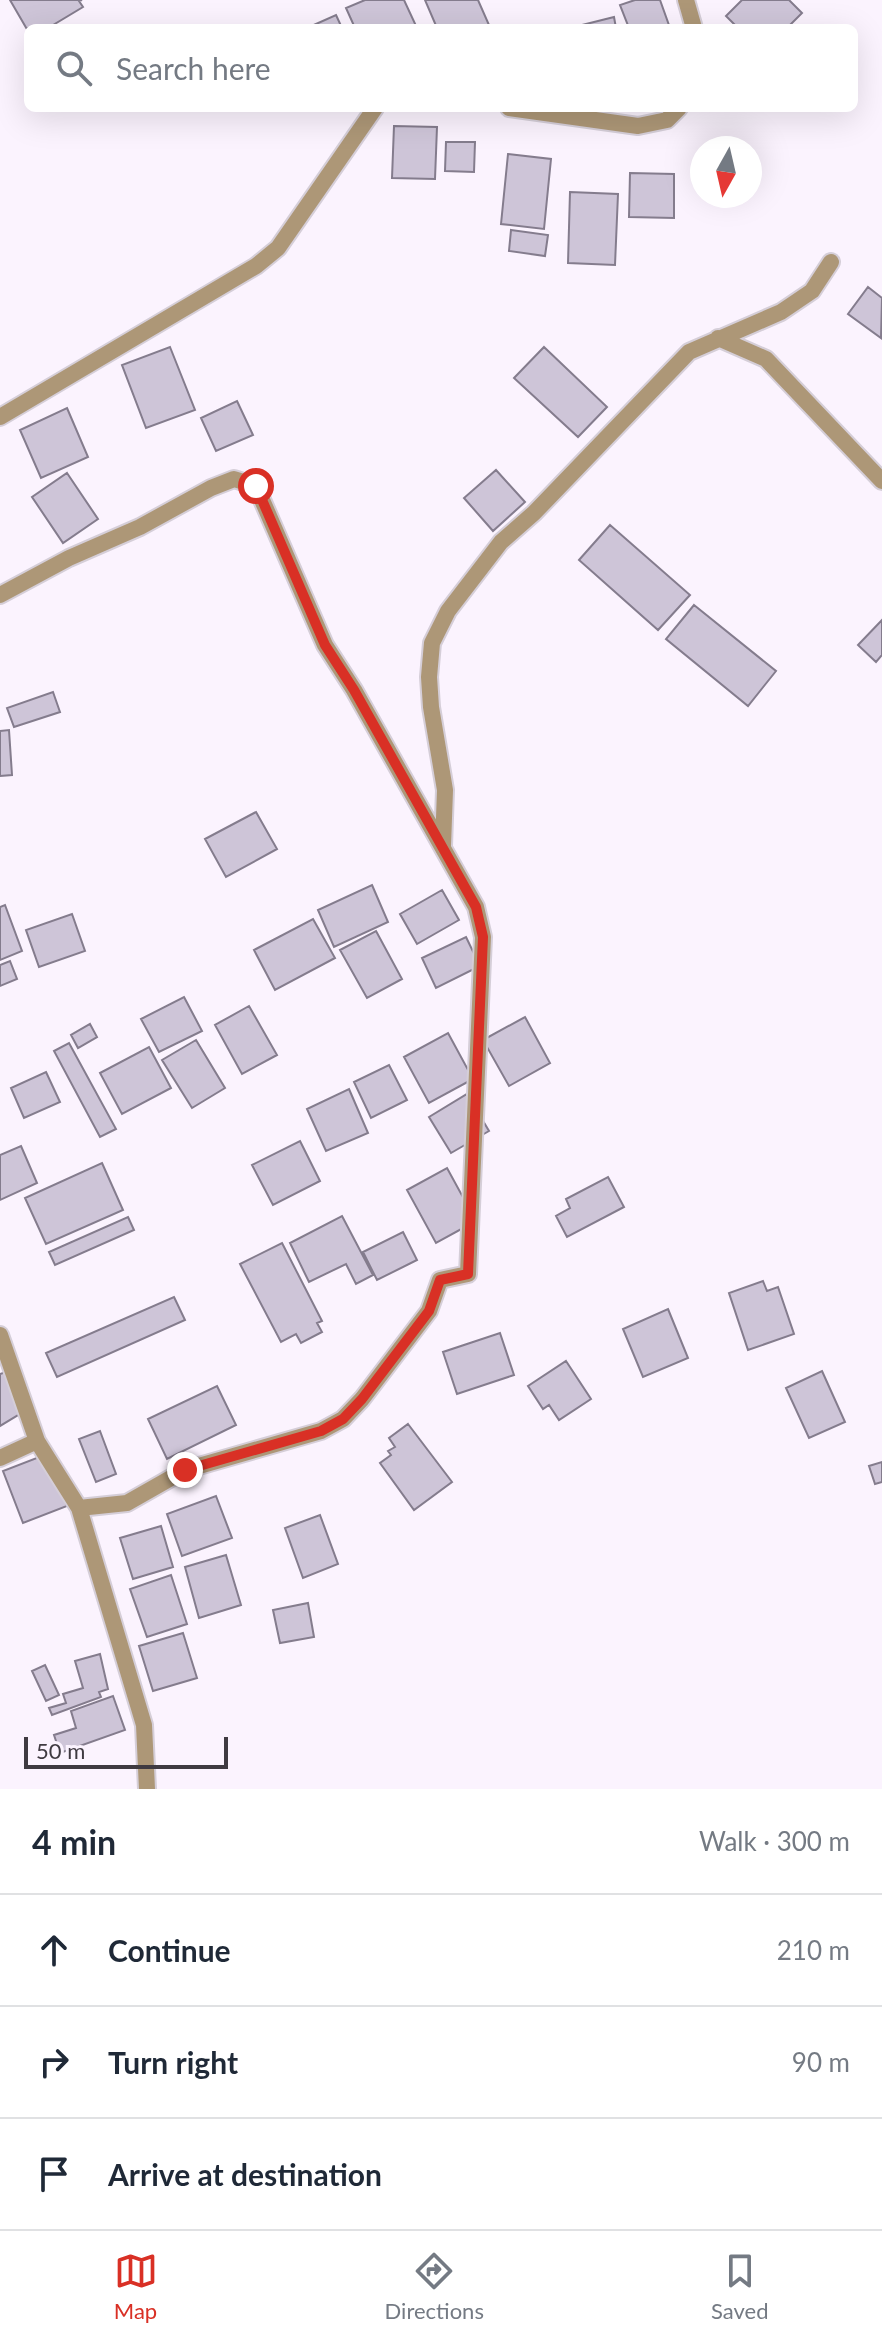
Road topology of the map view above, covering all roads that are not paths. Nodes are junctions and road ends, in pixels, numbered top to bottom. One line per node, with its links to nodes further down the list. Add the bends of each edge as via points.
1 (686, 0): 2 (street)
2 (693, 24)
3 (372, 112): 8 (street, via 278,248)
4 (538, 112): 5 (street, via 638,126 667,120)
5 (675, 112)
6 (831, 262): 7 (street, via 812,291 781,312)
7 (718, 338): 9 (street, via 766,359); 11 (street, via 689,352 501,542 448,611 432,643 429,677 445,790)
8 (0, 417)
9 (882, 481)
10 (0, 595): 11 (street, via 211,488 234,479 256,486 325,645)
11 (443, 848): 15 (street, via 476,907 483,937 468,1274 440,1280 429,1311 343,1419 321,1431 185,1470 127,1503)
12 (0, 1335): 13 (street)
13 (37, 1441): 14 (street); 15 (street)
14 (0, 1458)
15 (79, 1508): 16 (street, via 144,1725)
16 (147, 1789)

